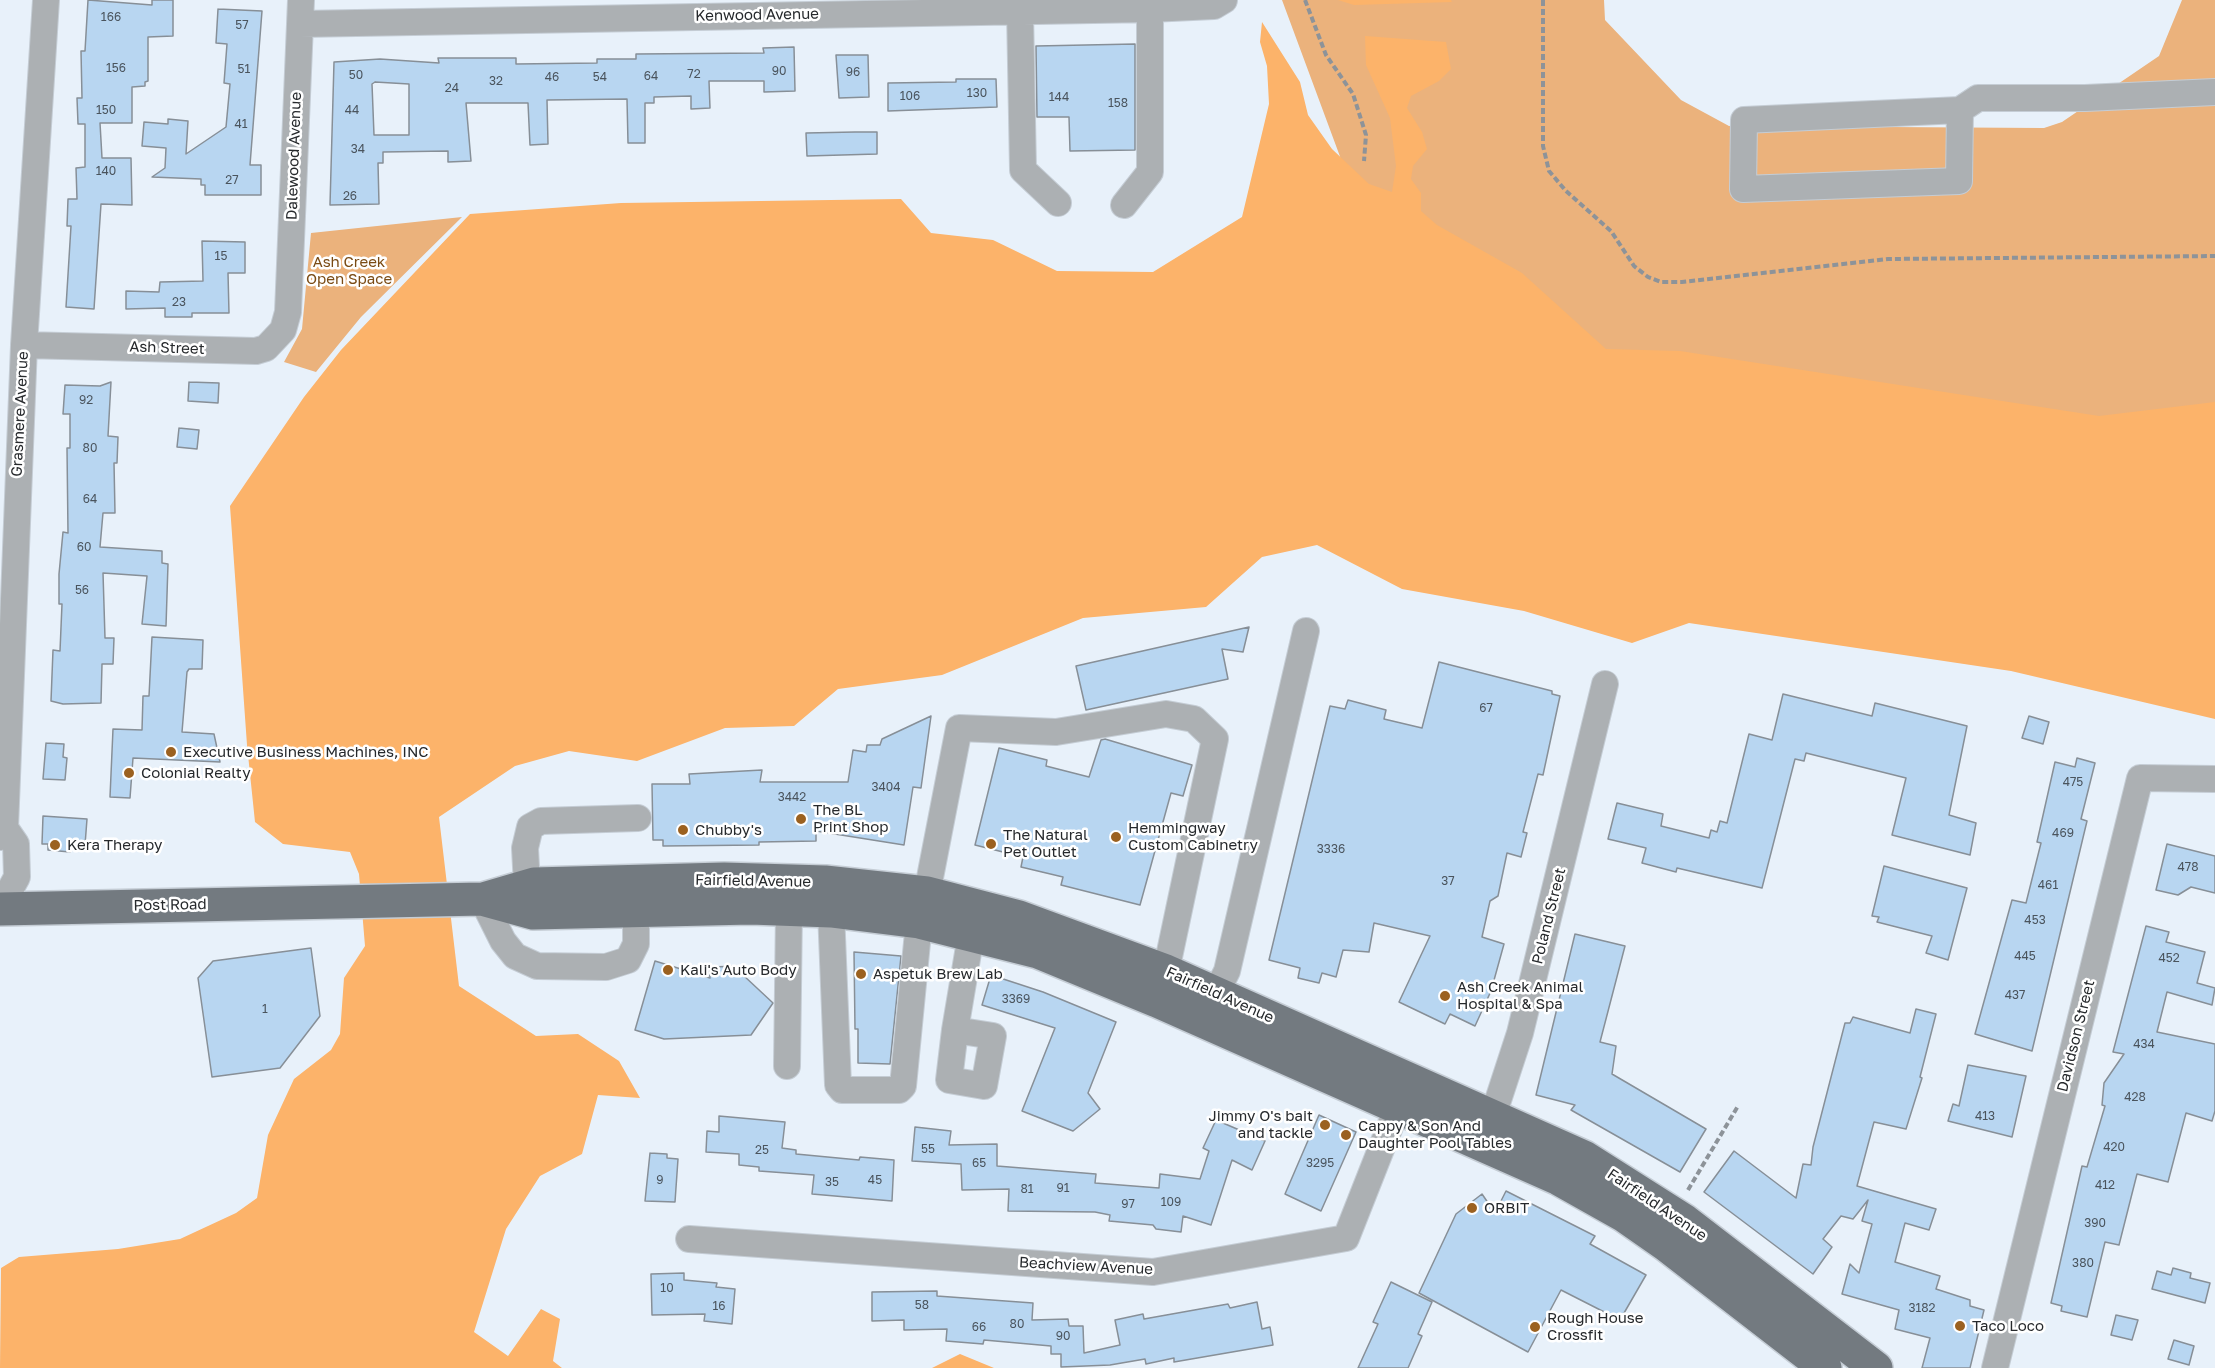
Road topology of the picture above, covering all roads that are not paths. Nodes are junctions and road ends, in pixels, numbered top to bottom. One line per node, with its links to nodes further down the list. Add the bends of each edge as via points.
1 (46, 0): 12 (street, Grasmere Avenue)
2 (1219, 3): 4 (street, Kenwood Avenue)
3 (825, 7): 5 (street, Kenwood Avenue); 6 (street, Kenwood Avenue)
4 (1150, 9): 5 (street, Kenwood Avenue); 10 (street, via 1150,172)
5 (1020, 11): 9 (street, via 1023,170)
6 (301, 12): 11 (street, Dalewood Avenue)
7 (2215, 92): 8 (street, via 1978,98)
8 (1960, 110): 8 (street, via 1959,181 1743,189 1744,120)
9 (1058, 203)
10 (1125, 206)
11 (288, 312): 12 (street, Ash Street, via 283,330 266,348 256,351)
12 (24, 345): 13 (street, Grasmere Avenue)
13 (6, 596): 18 (street, Grasmere Avenue)
14 (1306, 631): 29 (street, via 1227,971)
15 (1605, 684): 33 (street, Poland Street, via 1520,1033)
16 (2215, 779): 38 (street, Davidson Street, via 2140,778)
17 (638, 818): 19 (street, via 541,821 530,827 525,848)
18 (3, 832): 22 (street, Grasmere Avenue, via 16,844 17,877)
19 (527, 886): 20 (main road, Fairfield Avenue); 23 (main road, Fairfield Avenue, via 724,879 825,882)
20 (473, 899): 21 (main road, Fairfield Avenue); 25 (main road, Fairfield Avenue, via 533,913); 25 (street, via 515,956 537,966 606,967 628,960 636,944)
21 (339, 902): 22 (main road, Post Road)
22 (0, 908)
23 (923, 908): 26 (main road, Fairfield Avenue); 26 (street, via 903,1086 899,1090 842,1090 838,1085); 27 (main road, Fairfield Avenue); 28 (main road, Fairfield Avenue, via 1019,917); 28 (street, via 959,728 1056,732 1166,714 1194,719 1215,739)
24 (789, 910): 25 (main road, Fairfield Avenue); 26 (main road, Fairfield Avenue); 31 (street)
25 (636, 911)
26 (831, 911)
27 (971, 935): 28 (main road, Fairfield Avenue); 30 (street)
28 (1162, 986): 29 (main road, Fairfield Avenue)
29 (1211, 1008): 32 (main road, Fairfield Avenue)
30 (955, 1030)
31 (787, 1066)
32 (1403, 1093): 33 (main road, Fairfield Avenue); 35 (street, Beachview Avenue, via 1346,1238 1153,1272)
33 (1488, 1131): 34 (main road, Fairfield Avenue, via 1584,1157)
34 (1679, 1220): 36 (main road, Fairfield Avenue); 37 (main road, Fairfield Avenue)
35 (689, 1239)
36 (1857, 1362)
37 (1825, 1368)
38 (1995, 1368)

